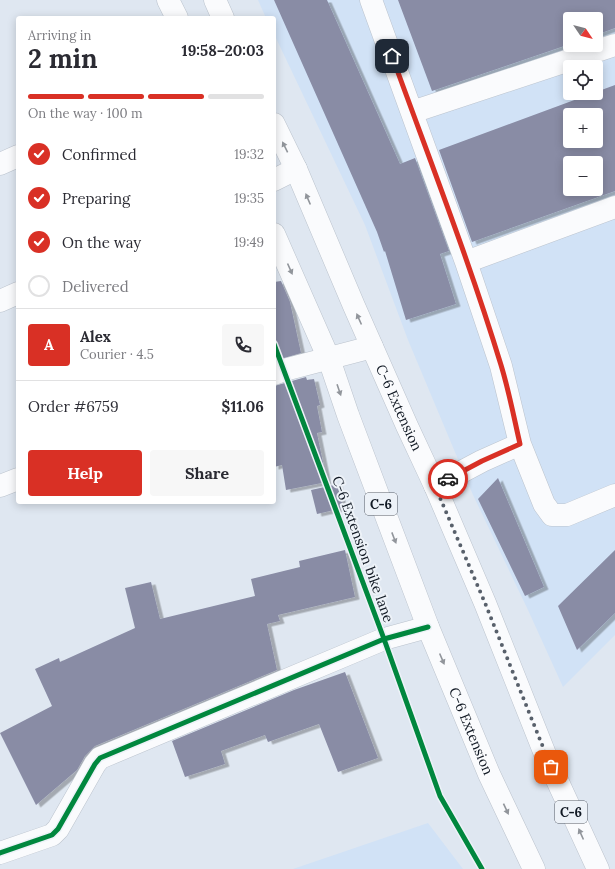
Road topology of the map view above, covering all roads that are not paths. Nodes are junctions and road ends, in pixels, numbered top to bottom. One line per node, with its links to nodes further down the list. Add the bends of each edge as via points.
1 (215, 0): 3 (main road)
2 (371, 0): 5 (main road)
3 (222, 16)
4 (615, 45): 5 (main road)
5 (412, 112): 13 (main road)
6 (276, 128): 9 (main road, C-6 Extension / C-6, one-way to 6)
7 (16, 157): 8 (main road)
8 (0, 164)
9 (296, 169): 10 (main road); 16 (main road, C-6 Extension / C-6, one-way to 9)
10 (276, 179)
11 (615, 207): 13 (main road)
12 (276, 239): 17 (main road, C-6 Extension / C-6, one-way to 17)
13 (466, 262): 19 (main road, via 501,366)
14 (16, 294): 15 (main road)
15 (0, 301)
16 (372, 347): 17 (main road); 22 (main road, C-6 Extension / C-6)
17 (329, 359): 18 (main road); 24 (main road, C-6 Extension / C-6, one-way to 24)
18 (276, 373)
19 (520, 444): 22 (main road); 23 (main road, via 544,504 552,515 567,515)
20 (16, 479): 21 (main road)
21 (0, 486)
22 (435, 486): 27 (main road, C-6 Extension / C-6, one-way to 22, via 545,754)
23 (615, 495)
24 (428, 627): 25 (main road, via 384,639 100,758 52,835); 26 (main road, C-6 Extension / C-6, one-way to 26, via 489,774)
25 (0, 853)
26 (533, 869)
27 (598, 869)

